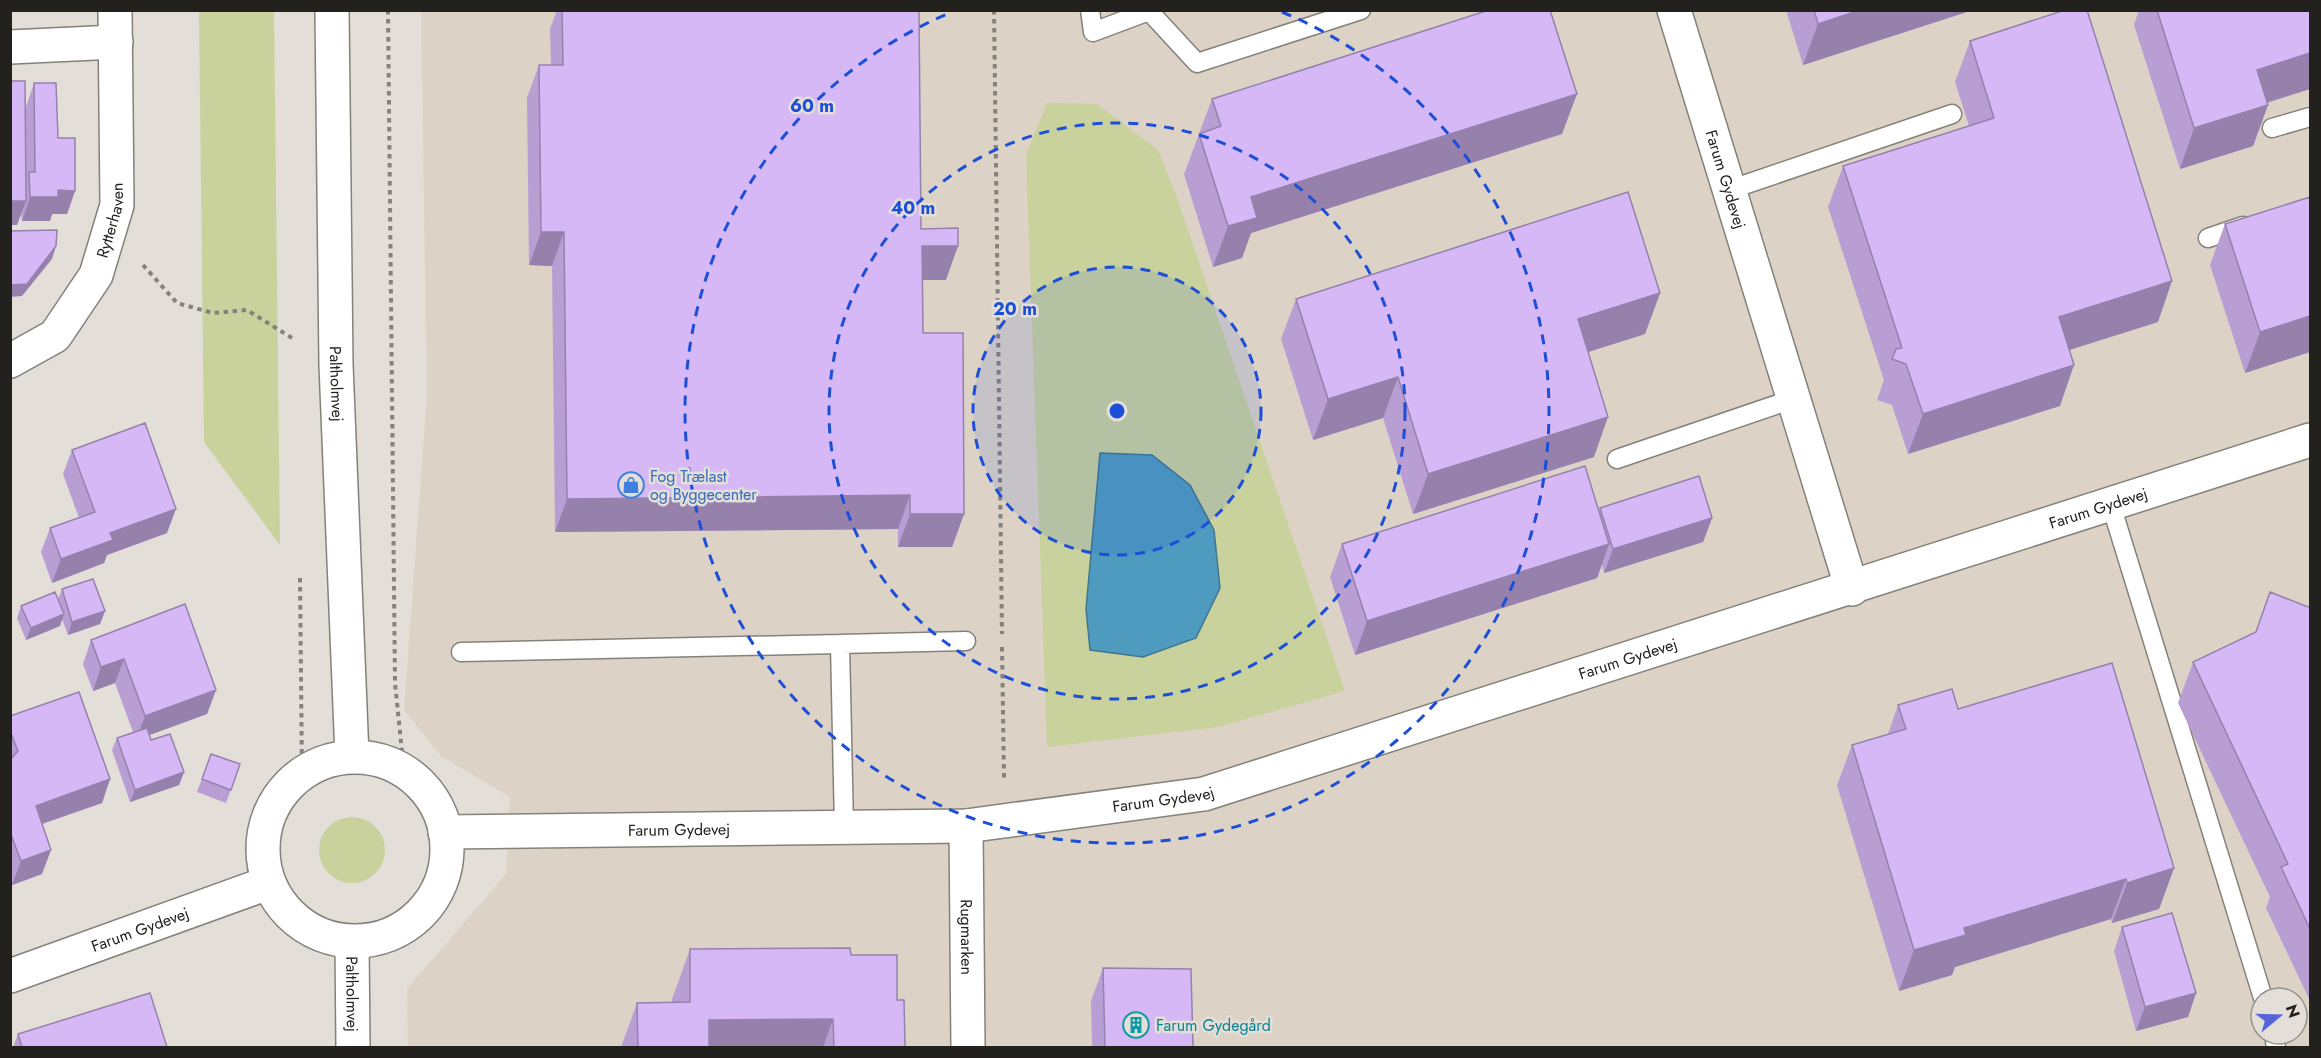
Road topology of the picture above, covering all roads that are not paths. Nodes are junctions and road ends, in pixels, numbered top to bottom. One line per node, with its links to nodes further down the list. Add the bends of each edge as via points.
1 (332, 10): 22 (street, Paltholmvej, via 336,365)
2 (1090, 10): 3 (lane, via 1093,32 1149,11 1197,63)
3 (1361, 10)
4 (1674, 10): 10 (street, Farum Gydevej)
5 (116, 26): 6 (street, Rytterhaven); 13 (street, Rytterhaven, via 117,205 96,275 55,336)
6 (10, 46)
7 (1952, 114): 10 (lane)
8 (2310, 117): 9 (lane)
9 (2272, 128)
10 (1729, 190): 14 (street, Farum Gydevej)
11 (2259, 221): 12 (lane)
12 (2208, 238)
13 (10, 361)
14 (1793, 399): 16 (lane); 18 (street, Farum Gydevej)
15 (2310, 440): 17 (street, Farum Gydevej)
16 (1617, 459)
17 (2111, 505): 18 (street, Farum Gydevej); 29 (lane)
18 (1852, 589): 23 (street, Farum Gydevej, via 1204,794)
19 (966, 641): 20 (lane)
20 (840, 644): 21 (lane); 24 (lane)
21 (461, 652)
22 (352, 756): 25 (street, via 374,759 404,771 429,794); 26 (street, via 315,765 291,781 272,807 262,844)
23 (966, 826): 24 (street, Farum Gydevej); 31 (street, Rugmarken)
24 (844, 828): 25 (street, Farum Gydevej)
25 (445, 832): 27 (street, via 446,859 441,884 428,906 413,921 384,937)
26 (268, 884): 27 (street, via 291,917 317,934); 28 (street, Farum Gydevej)
27 (352, 942): 30 (street, Paltholmvej)
28 (10, 976)
29 (2259, 986)
30 (353, 1047)
31 (968, 1047)

